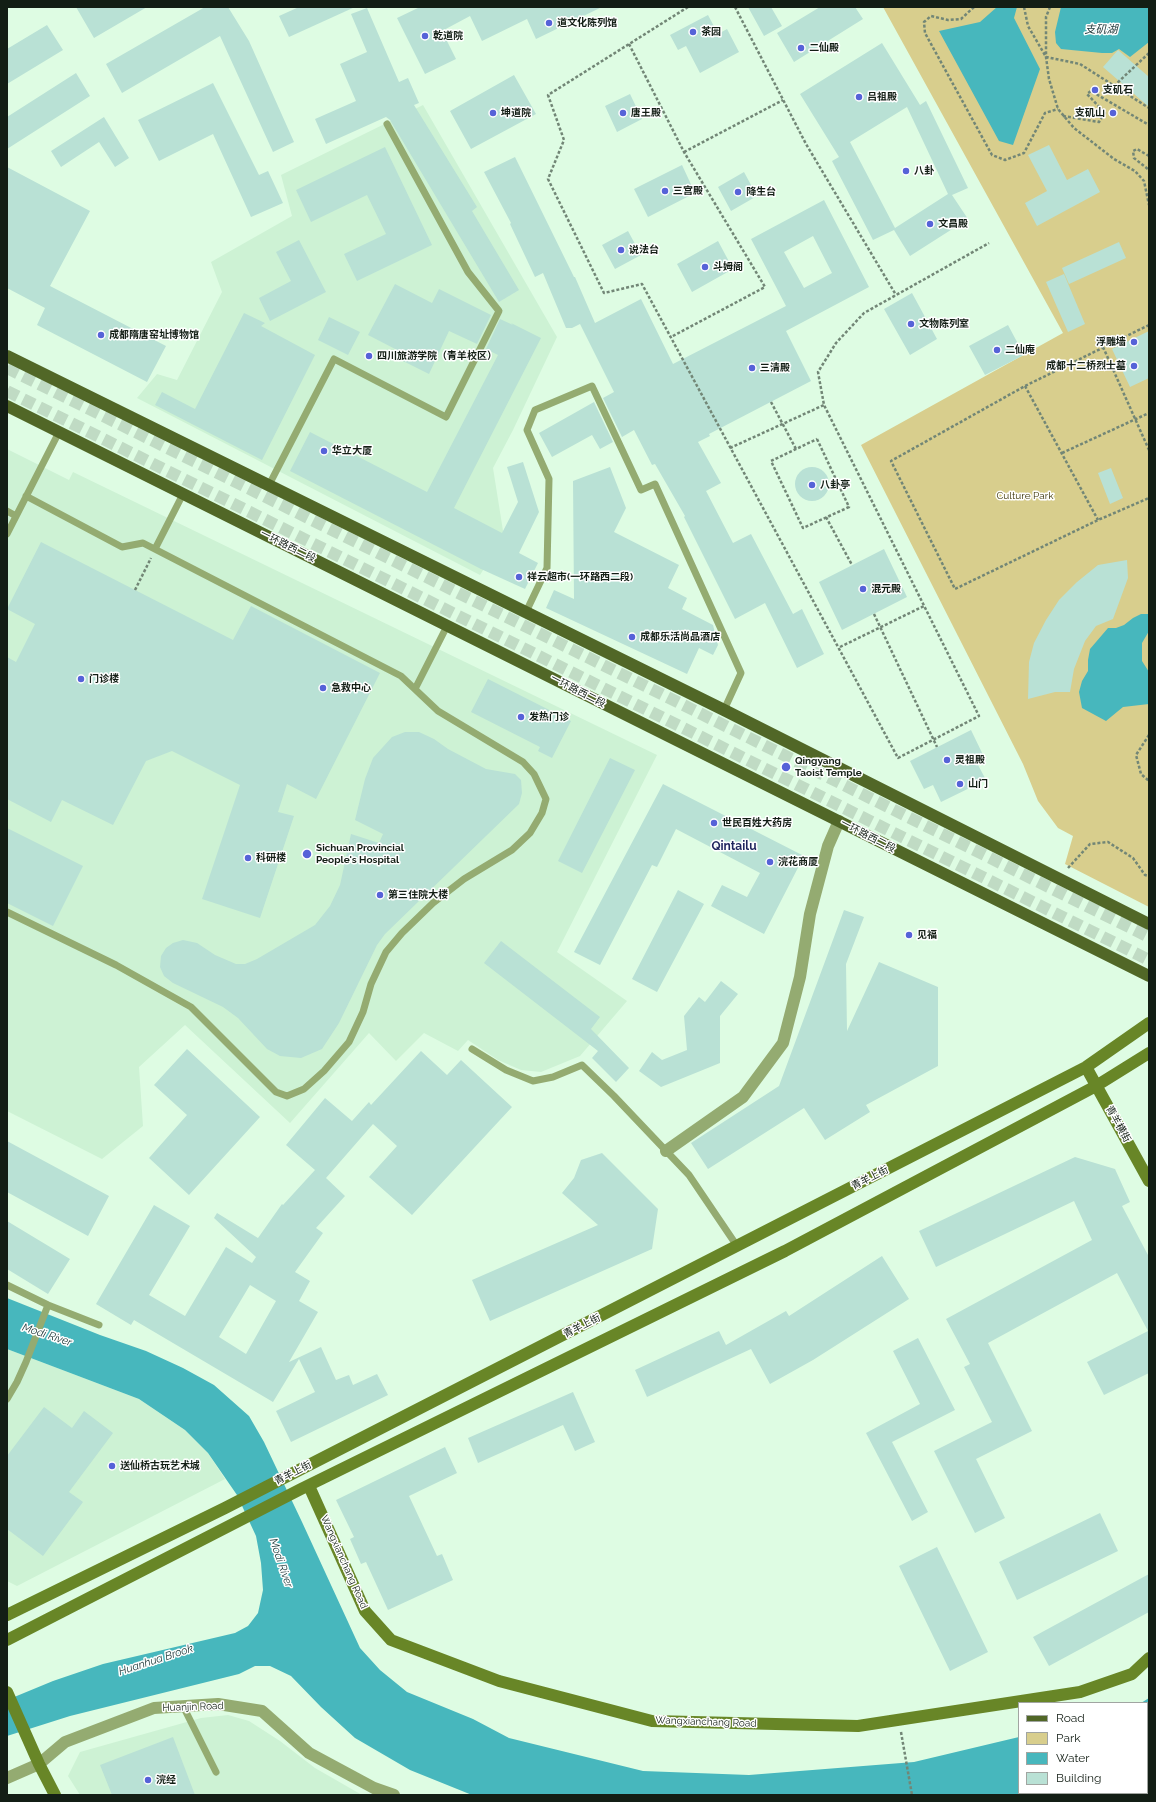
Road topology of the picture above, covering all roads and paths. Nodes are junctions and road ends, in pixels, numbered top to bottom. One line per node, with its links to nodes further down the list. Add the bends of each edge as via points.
1 (688, 7): 6 (path)
2 (735, 7): 10 (path)
3 (974, 7): 12 (path, via 961,19 948,20 931,16 924,22 925,33 992,155 1005,160 1024,154 1045,113)
4 (1024, 7): 8 (path, via 1028,26)
5 (1050, 7): 8 (path, via 1046,16)
6 (630, 44): 16 (path); 23 (path, via 548,96 564,140 548,179 604,293 642,284)
7 (1149, 53): 9 (path)
8 (1046, 57): 9 (path, via 1080,64); 12 (path, via 1049,79)
9 (1114, 86): 11 (path)
10 (783, 100): 16 (path); 21 (path, via 806,144)
11 (1149, 108)
12 (1058, 109): 13 (path)
13 (1064, 116): 15 (path, via 1099,122 1105,114 1087,94 1091,91); 19 (path, via 1074,128 1114,159 1135,171 1144,181)
14 (387, 124): 38 (lane, via 468,272 499,311 446,417 334,359)
15 (1149, 125)
16 (684, 152): 23 (path, via 765,287)
17 (1149, 156): 18 (path, via 1137,149 1133,151 1134,158)
18 (1149, 170)
19 (1149, 205)
20 (989, 243): 21 (path)
21 (896, 295): 28 (path, via 864,313 836,343 818,372)
22 (1149, 325): 24 (path)
23 (671, 337): 34 (path)
24 (1103, 347): 26 (path); 31 (path)
25 (7, 356): 38 (main road)
26 (1025, 386): 37 (path); 45 (path, via 891,461 955,589)
27 (771, 402): 32 (path)
28 (824, 405): 32 (path); 50 (path)
29 (7, 406): 33 (main road, 一环路西二段)
30 (1149, 413): 31 (path)
31 (1135, 419): 36 (path); 37 (path)
32 (782, 424): 34 (path); 35 (path)
33 (59, 432): 39 (main road, 一环路西二段); 40 (lane)
34 (730, 448): 55 (path)
35 (796, 449): 44 (path, via 817,439 849,507); 44 (path, via 771,461 803,528)
36 (1149, 450)
37 (1062, 453): 45 (path)
38 (269, 485): 51 (main road)
39 (183, 494): 47 (lane); 53 (main road, 一环路西二段)
40 (26, 496): 43 (lane); 47 (lane, via 122,547 143,543)
41 (1149, 498): 45 (path)
42 (7, 511): 43 (lane)
43 (16, 516): 46 (lane)
44 (826, 518): 48 (path)
45 (1098, 520)
46 (7, 534)
47 (155, 549): 49 (path); 56 (lane, via 303,629 401,676)
48 (852, 565)
49 (135, 590)
50 (924, 606): 54 (path); 59 (path, via 979,716)
51 (526, 612): 57 (main road); 57 (lane, via 547,568 549,479 528,430 535,410 592,386 641,490 655,484 742,673)
52 (874, 614): 54 (path)
53 (447, 626): 56 (lane); 62 (main road, 一环路西二段)
54 (881, 627): 55 (path); 59 (path)
55 (840, 647): 59 (path, via 898,758)
56 (415, 689): 65 (lane, via 438,711 524,762 534,774 546,799 542,813 530,833 512,850 464,879 433,903 386,952 371,984 364,1012 349,1042 304,1089 287,1096 276,1092 191,1007 116,965)
57 (724, 710): 64 (main road)
58 (1149, 735): 61 (path, via 1136,755 1141,774)
59 (933, 740): 60 (path)
60 (937, 747)
61 (1149, 781)
62 (839, 821): 67 (main road, 一环路西二段); 73 (street, via 828,846 810,914 800,977 783,1043 743,1097)
63 (1149, 876): 64 (path, via 1145,875 1133,858 1108,842 1090,844)
64 (1059, 878): 66 (main road)
65 (7, 912)
66 (1149, 924)
67 (1149, 976)
68 (1149, 1023): 71 (main road, 青羊上街)
69 (472, 1049): 73 (lane, via 506,1070 533,1081 553,1077 582,1065)
70 (1149, 1053): 72 (main road, 青羊上街)
71 (1086, 1067): 72 (main road, 青羊横街); 75 (main road, 青羊上街)
72 (1096, 1086): 74 (main road, 青羊横街); 80 (main road, 青羊上街, via 784,1251)
73 (666, 1151): 75 (lane, via 689,1175)
74 (1149, 1181)
75 (737, 1246): 81 (main road, 青羊上街, via 225,1508)
76 (7, 1285): 77 (lane)
77 (48, 1305): 78 (lane); 79 (lane, via 26,1362)
78 (99, 1325)
79 (7, 1399)
80 (305, 1488): 82 (main road, 青羊上街); 83 (main road, Wangxianchang Road, via 365,1611 391,1640 499,1681 652,1721 858,1726 1080,1692 1132,1674)
81 (7, 1615)
82 (7, 1640)
83 (1149, 1658)
84 (7, 1692): 87 (main road)
85 (183, 1706): 87 (street, Huanjin Road, via 154,1708 65,1742); 88 (lane); 91 (street, Huanjin Road, via 218,1704 262,1711 309,1752 374,1788)
86 (901, 1734): 92 (path)
87 (39, 1764): 89 (street, Huanjin Road); 90 (main road)
88 (216, 1772)
89 (7, 1778)
90 (55, 1795)
91 (394, 1795)
92 (912, 1795)

